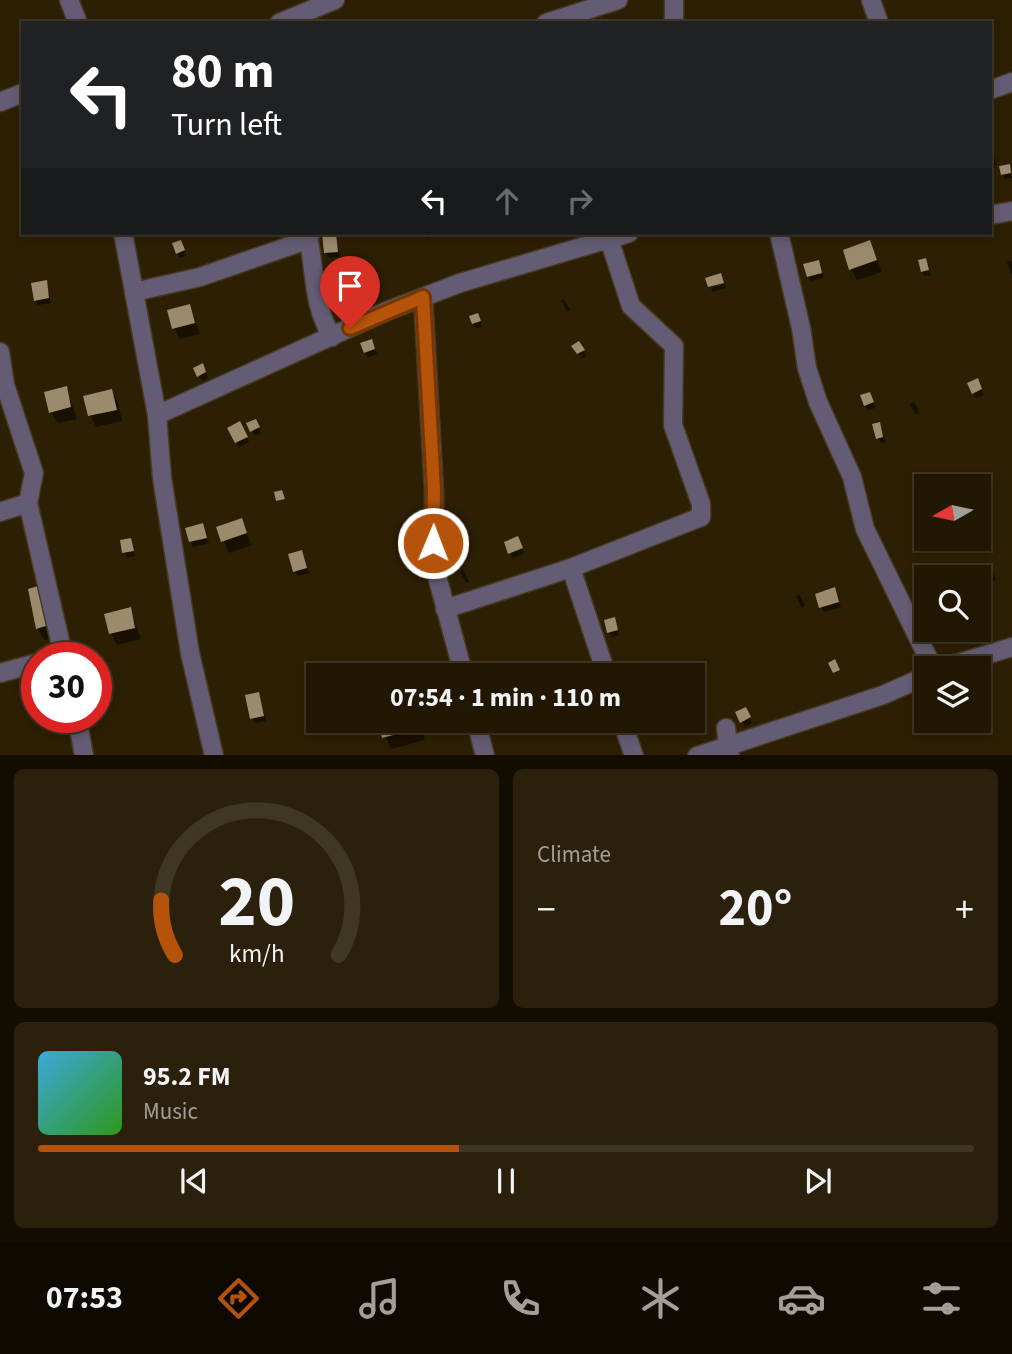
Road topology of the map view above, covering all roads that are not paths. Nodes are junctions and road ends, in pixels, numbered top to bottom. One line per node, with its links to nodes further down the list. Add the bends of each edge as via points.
1 (69, 0): 6 (street)
2 (335, 0): 7 (street)
3 (618, 0): 8 (street)
4 (674, 0): 9 (street)
5 (871, 0): 10 (street)
6 (77, 21)
7 (284, 21)
8 (552, 21)
9 (674, 21)
10 (878, 21)
11 (1012, 82): 12 (street)
12 (992, 89)
13 (21, 94): 14 (street)
14 (0, 102)
15 (1012, 211): 16 (street)
16 (992, 215)
17 (123, 235): 22 (street)
18 (622, 235): 21 (street)
19 (779, 235): 34 (street, via 818,402 852,477 865,529)
20 (303, 236): 22 (street, via 200,277); 24 (street, via 316,275 316,306)
21 (609, 239): 23 (street, via 512,265); 30 (street, via 631,306 674,346 674,425 702,512 696,522)
22 (134, 292): 27 (street)
23 (423, 297): 24 (street); 31 (street, via 434,490 433,565)
24 (332, 337): 27 (street)
25 (0, 352): 26 (street)
26 (2, 386): 28 (street, via 34,473)
27 (158, 415): 46 (street, via 162,478 190,653)
28 (28, 503): 29 (street); 32 (street)
29 (0, 512)
30 (571, 568): 31 (street); 37 (street)
31 (446, 609): 36 (street)
32 (58, 642)
33 (1012, 647): 35 (street)
34 (927, 656)
35 (982, 656)
36 (461, 663)
37 (603, 663)
38 (21, 667): 39 (street)
39 (0, 673)
40 (914, 681): 44 (street)
41 (80, 733): 45 (street)
42 (479, 733): 47 (street)
43 (626, 733): 48 (street)
44 (728, 744): 49 (street)
45 (84, 755)
46 (214, 755)
47 (485, 755)
48 (634, 755)
49 (697, 755)

